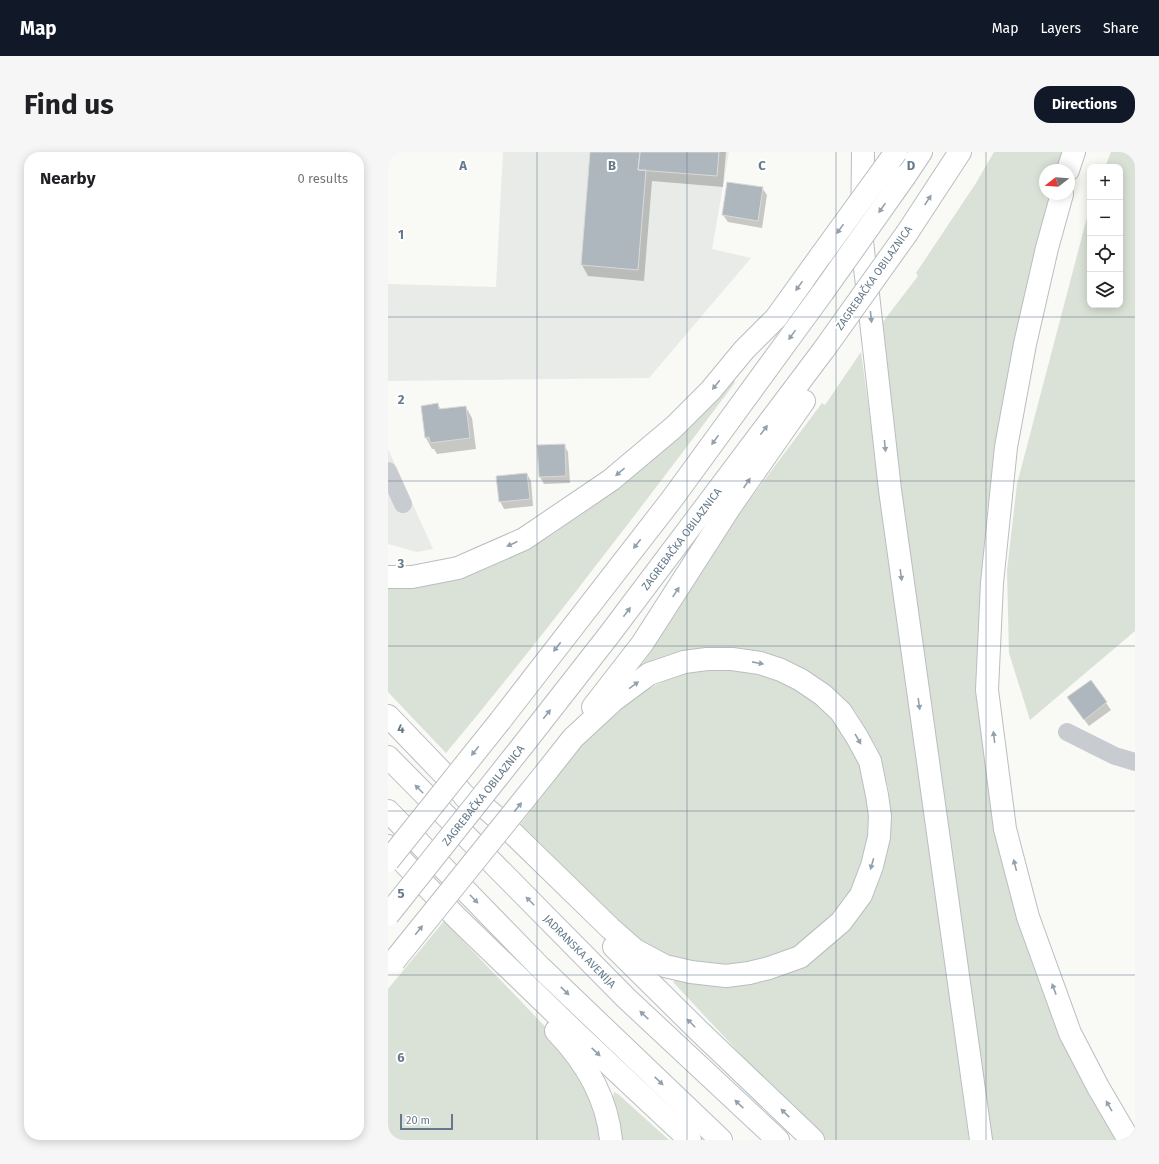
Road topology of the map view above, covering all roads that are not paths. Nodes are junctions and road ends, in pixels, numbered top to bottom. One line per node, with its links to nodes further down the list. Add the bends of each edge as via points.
1 (863, 152): 29 (highway, one-way to 29, via 862,240 890,490)
2 (896, 152): 11 (highway, one-way to 11, bridge, via 776,318 674,427 611,480 524,539 458,568 412,577)
3 (921, 152): 20 (highway, one-way to 20, bridge, via 672,499)
4 (960, 152): 8 (highway, ZAGREBAČKA OBILAZNICA, one-way to 4, bridge, via 907,233)
5 (1074, 152): 6 (highway)
6 (1070, 164)
7 (1060, 200): 30 (highway, one-way to 7, via 1070,1033 1028,917 1005,829 988,690 992,583 1006,447 1025,344)
8 (825, 348): 14 (highway, one-way to 8, via 582,720 642,644 730,507 821,377); 21 (highway, ZAGREBAČKA OBILAZNICA, one-way to 8, bridge, via 614,629)
9 (388, 471): 10 (street)
10 (403, 504)
11 (388, 577)
12 (388, 716): 17 (highway)
13 (1067, 732): 16 (street, via 1115,756)
14 (573, 738): 17 (highway, one-way to 17, via 614,700 649,674 684,662 707,659 760,663 802,680 841,712 870,761 880,816 872,866 861,895 841,922 800,957 769,968 726,976 665,966 635,950 496,817 482,805); 23 (highway, one-way to 14, bridge)
15 (388, 757): 27 (highway, JADRANSKA AVENIJA, one-way to 15, via 626,998)
16 (1135, 762)
17 (465, 797): 28 (highway, one-way to 17, via 693,1026)
18 (388, 811): 26 (highway, one-way to 26, via 540,967)
19 (388, 846): 22 (highway)
20 (388, 861)
21 (388, 914)
22 (457, 918): 24 (highway, via 473,947 569,1044 600,1095 610,1125); 25 (highway, one-way to 25)
23 (391, 965)
24 (611, 1140)
25 (690, 1140)
26 (721, 1140)
27 (778, 1140)
28 (813, 1140)
29 (981, 1140)
30 (1129, 1140)

